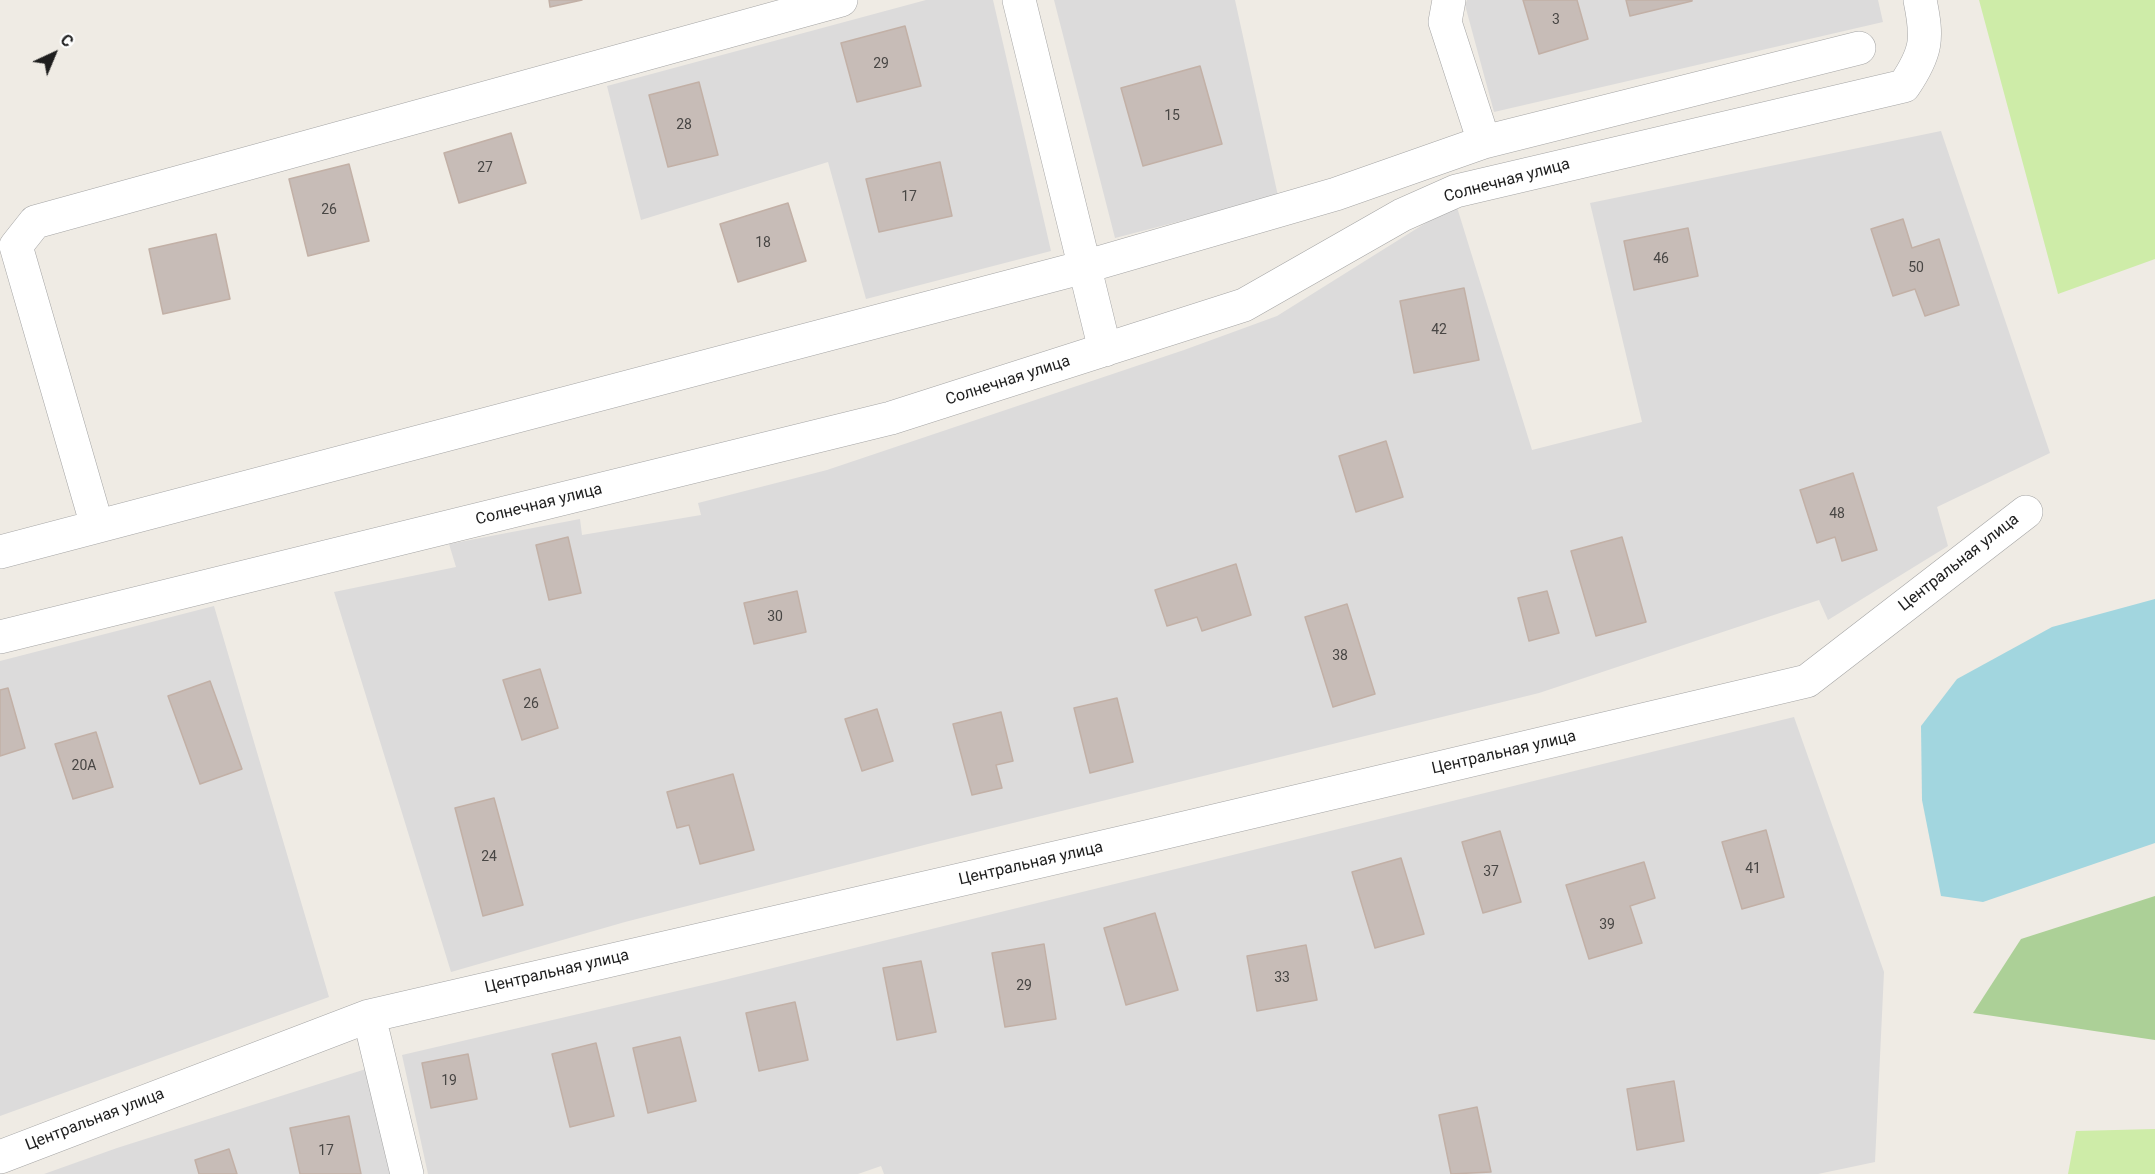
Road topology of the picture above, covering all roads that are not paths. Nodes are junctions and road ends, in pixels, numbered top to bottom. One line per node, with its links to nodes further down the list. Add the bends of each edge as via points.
1 (841, 0): 10 (street, via 35,222 16,246)
2 (1019, 0): 7 (street)
3 (1449, 0): 6 (street, via 1445,22)
4 (1920, 0): 8 (street, Солнечная улица, via 1926,31 1918,64 1904,86 1456,191 1402,215 1244,305)
5 (1859, 48): 6 (street)
6 (1484, 142): 7 (street, via 1336,194)
7 (1084, 267): 8 (street); 10 (street)
8 (1105, 350): 12 (street, Солнечная улица, via 891,418)
9 (2025, 512): 13 (street, Центральная улица, via 1807,681)
10 (97, 526): 11 (street)
11 (0, 552)
12 (0, 637)
13 (369, 1016): 14 (street, Центральная улица); 15 (street)
14 (0, 1156)
15 (407, 1174)

